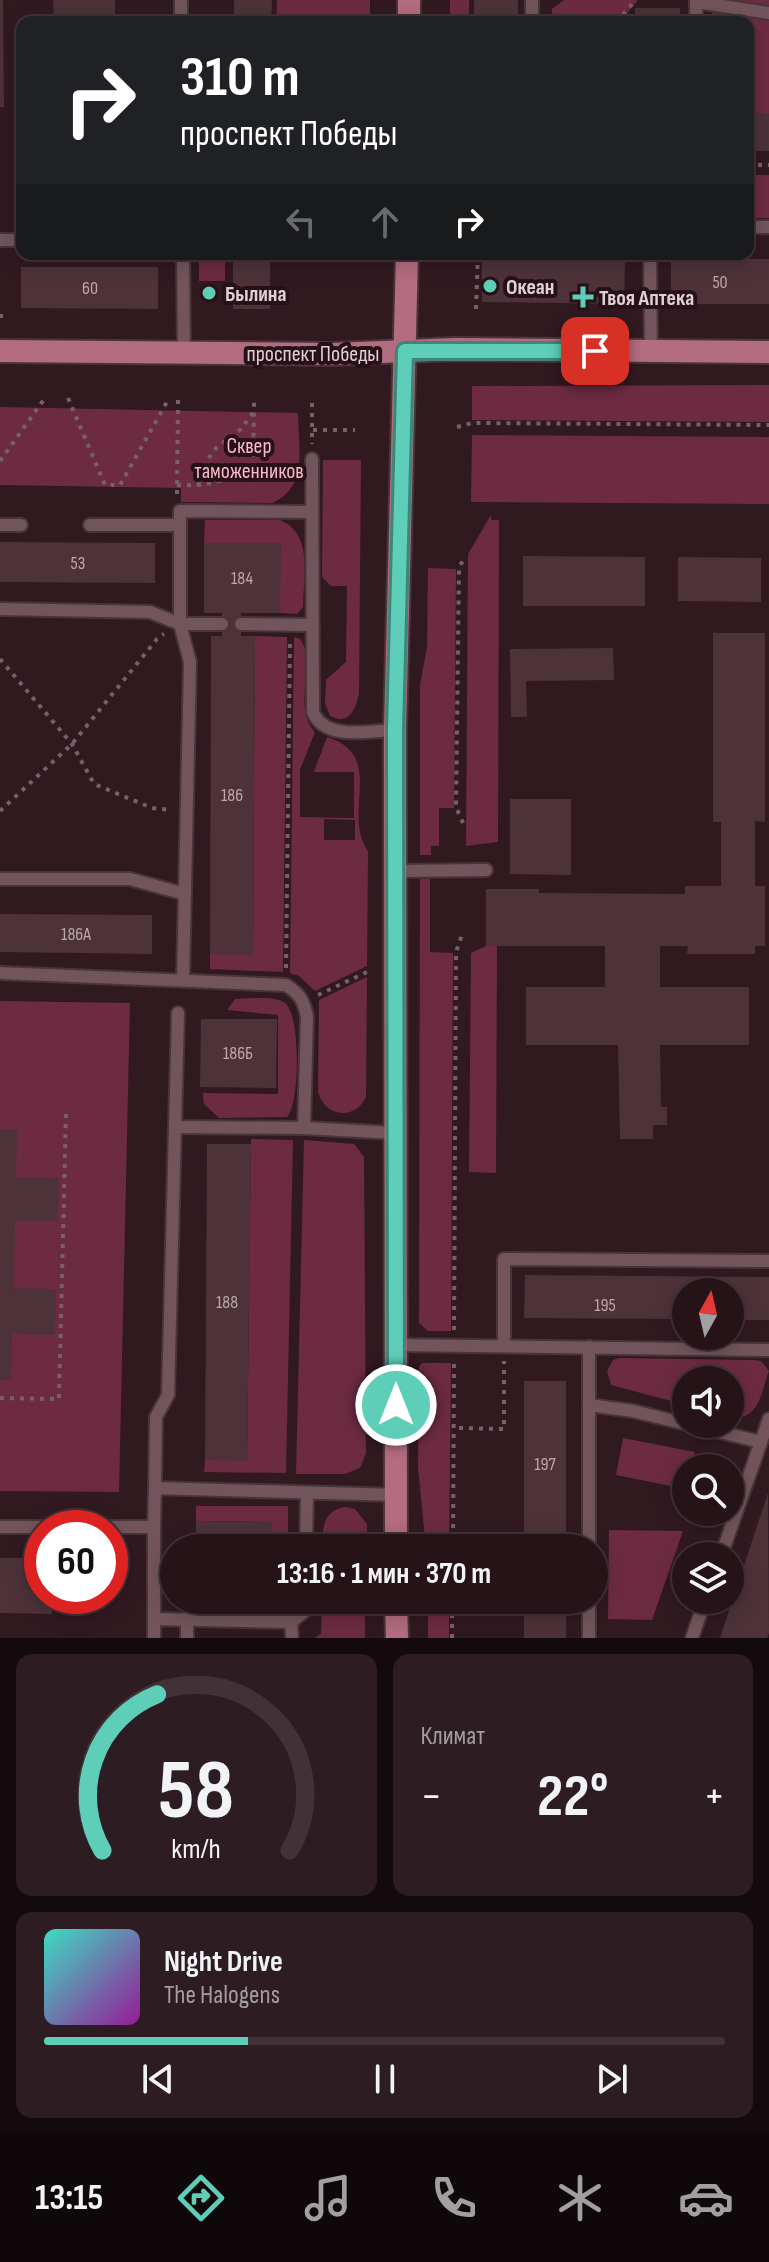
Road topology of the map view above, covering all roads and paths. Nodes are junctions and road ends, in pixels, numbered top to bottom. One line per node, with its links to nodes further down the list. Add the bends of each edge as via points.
1 (636, 0): 4 (path)
2 (696, 1): 3 (lane)
3 (769, 13)
4 (621, 16)
5 (183, 260): 14 (lane)
6 (407, 260): 11 (main road)
7 (477, 260): 9 (path)
8 (650, 260): 12 (lane)
9 (476, 309)
10 (0, 351): 14 (main road, проспект Победы)
11 (405, 351): 12 (main road, проспект Победы); 14 (main road, проспект Победы); 45 (main road)
12 (651, 351): 13 (main road, проспект Победы)
13 (769, 352)
14 (184, 353)
15 (45, 398): 26 (path)
16 (68, 398): 17 (path, via 105,485 120,485)
17 (168, 400)
18 (178, 400): 29 (path)
19 (254, 402): 21 (path)
20 (312, 403): 24 (path)
21 (254, 412): 28 (path); 30 (path, via 217,447)
22 (769, 425): 23 (path)
23 (457, 427)
24 (312, 430): 25 (path); 27 (path)
25 (355, 430)
26 (0, 461)
27 (312, 464): 28 (path); 32 (lane)
28 (253, 468): 30 (path)
29 (177, 485): 30 (path); 31 (path)
30 (198, 486)
31 (180, 511): 32 (lane); 36 (lane)
32 (312, 512): 43 (lane)
33 (0, 525): 34 (lane)
34 (21, 525)
35 (90, 525): 36 (lane)
36 (180, 525): 39 (lane)
37 (464, 558): 49 (path, via 459,568 456,807)
38 (0, 609): 39 (lane, via 150,612)
39 (180, 624): 40 (lane); 46 (path, via 157,639); 48 (lane, via 190,662)
40 (222, 624)
41 (241, 624): 42 (lane)
42 (291, 625): 43 (lane); 57 (path)
43 (313, 625): 45 (lane, via 317,721 334,731)
44 (0, 659): 46 (path)
45 (395, 730): 51 (main road)
46 (72, 744): 47 (path); 48 (path, via 94,784 152,808)
47 (0, 811)
48 (187, 811): 53 (lane)
49 (463, 823)
50 (486, 870): 51 (lane)
51 (395, 871): 64 (main road)
52 (0, 879): 53 (lane, via 130,879)
53 (185, 894): 58 (lane)
54 (462, 935): 66 (path, via 456,952)
55 (369, 971): 59 (path)
56 (0, 973): 58 (lane)
57 (286, 974)
58 (183, 980): 63 (lane, via 275,983 297,992 307,1017)
59 (316, 996)
60 (178, 1013): 62 (lane)
61 (66, 1112): 72 (path, via 59,1399)
62 (175, 1127): 63 (lane); 79 (lane, via 168,1395 156,1417)
63 (304, 1128): 64 (lane)
64 (395, 1133): 67 (main road)
65 (769, 1261): 68 (lane, via 504,1259)
66 (454, 1330)
67 (396, 1345): 68 (lane); 81 (main road)
68 (504, 1346): 69 (lane); 76 (path, via 504,1429)
69 (589, 1347): 70 (lane); 73 (lane)
70 (769, 1350)
71 (454, 1363): 86 (path)
72 (0, 1398)
73 (589, 1405): 75 (lane); 87 (lane)
74 (769, 1419): 78 (lane)
75 (672, 1420)
76 (459, 1428)
77 (744, 1438): 78 (lane)
78 (761, 1442): 88 (lane)
79 (155, 1488): 80 (lane); 83 (lane)
80 (307, 1493): 81 (lane); 84 (lane)
81 (396, 1495): 85 (main road)
82 (0, 1527): 83 (lane)
83 (154, 1527): 95 (lane)
84 (306, 1534)
85 (396, 1534)
86 (453, 1534)
87 (589, 1534)
88 (726, 1542)
89 (301, 1614): 96 (lane)
90 (396, 1614): 100 (main road)
91 (452, 1614): 101 (path)
92 (589, 1614): 102 (lane)
93 (700, 1614): 103 (lane)
94 (187, 1618): 95 (lane); 96 (lane); 98 (lane)
95 (154, 1619): 97 (lane)
96 (291, 1622): 99 (lane)
97 (154, 1638)
98 (187, 1638)
99 (292, 1638)
100 (397, 1638)
101 (452, 1638)
102 (589, 1638)
103 (692, 1638)

